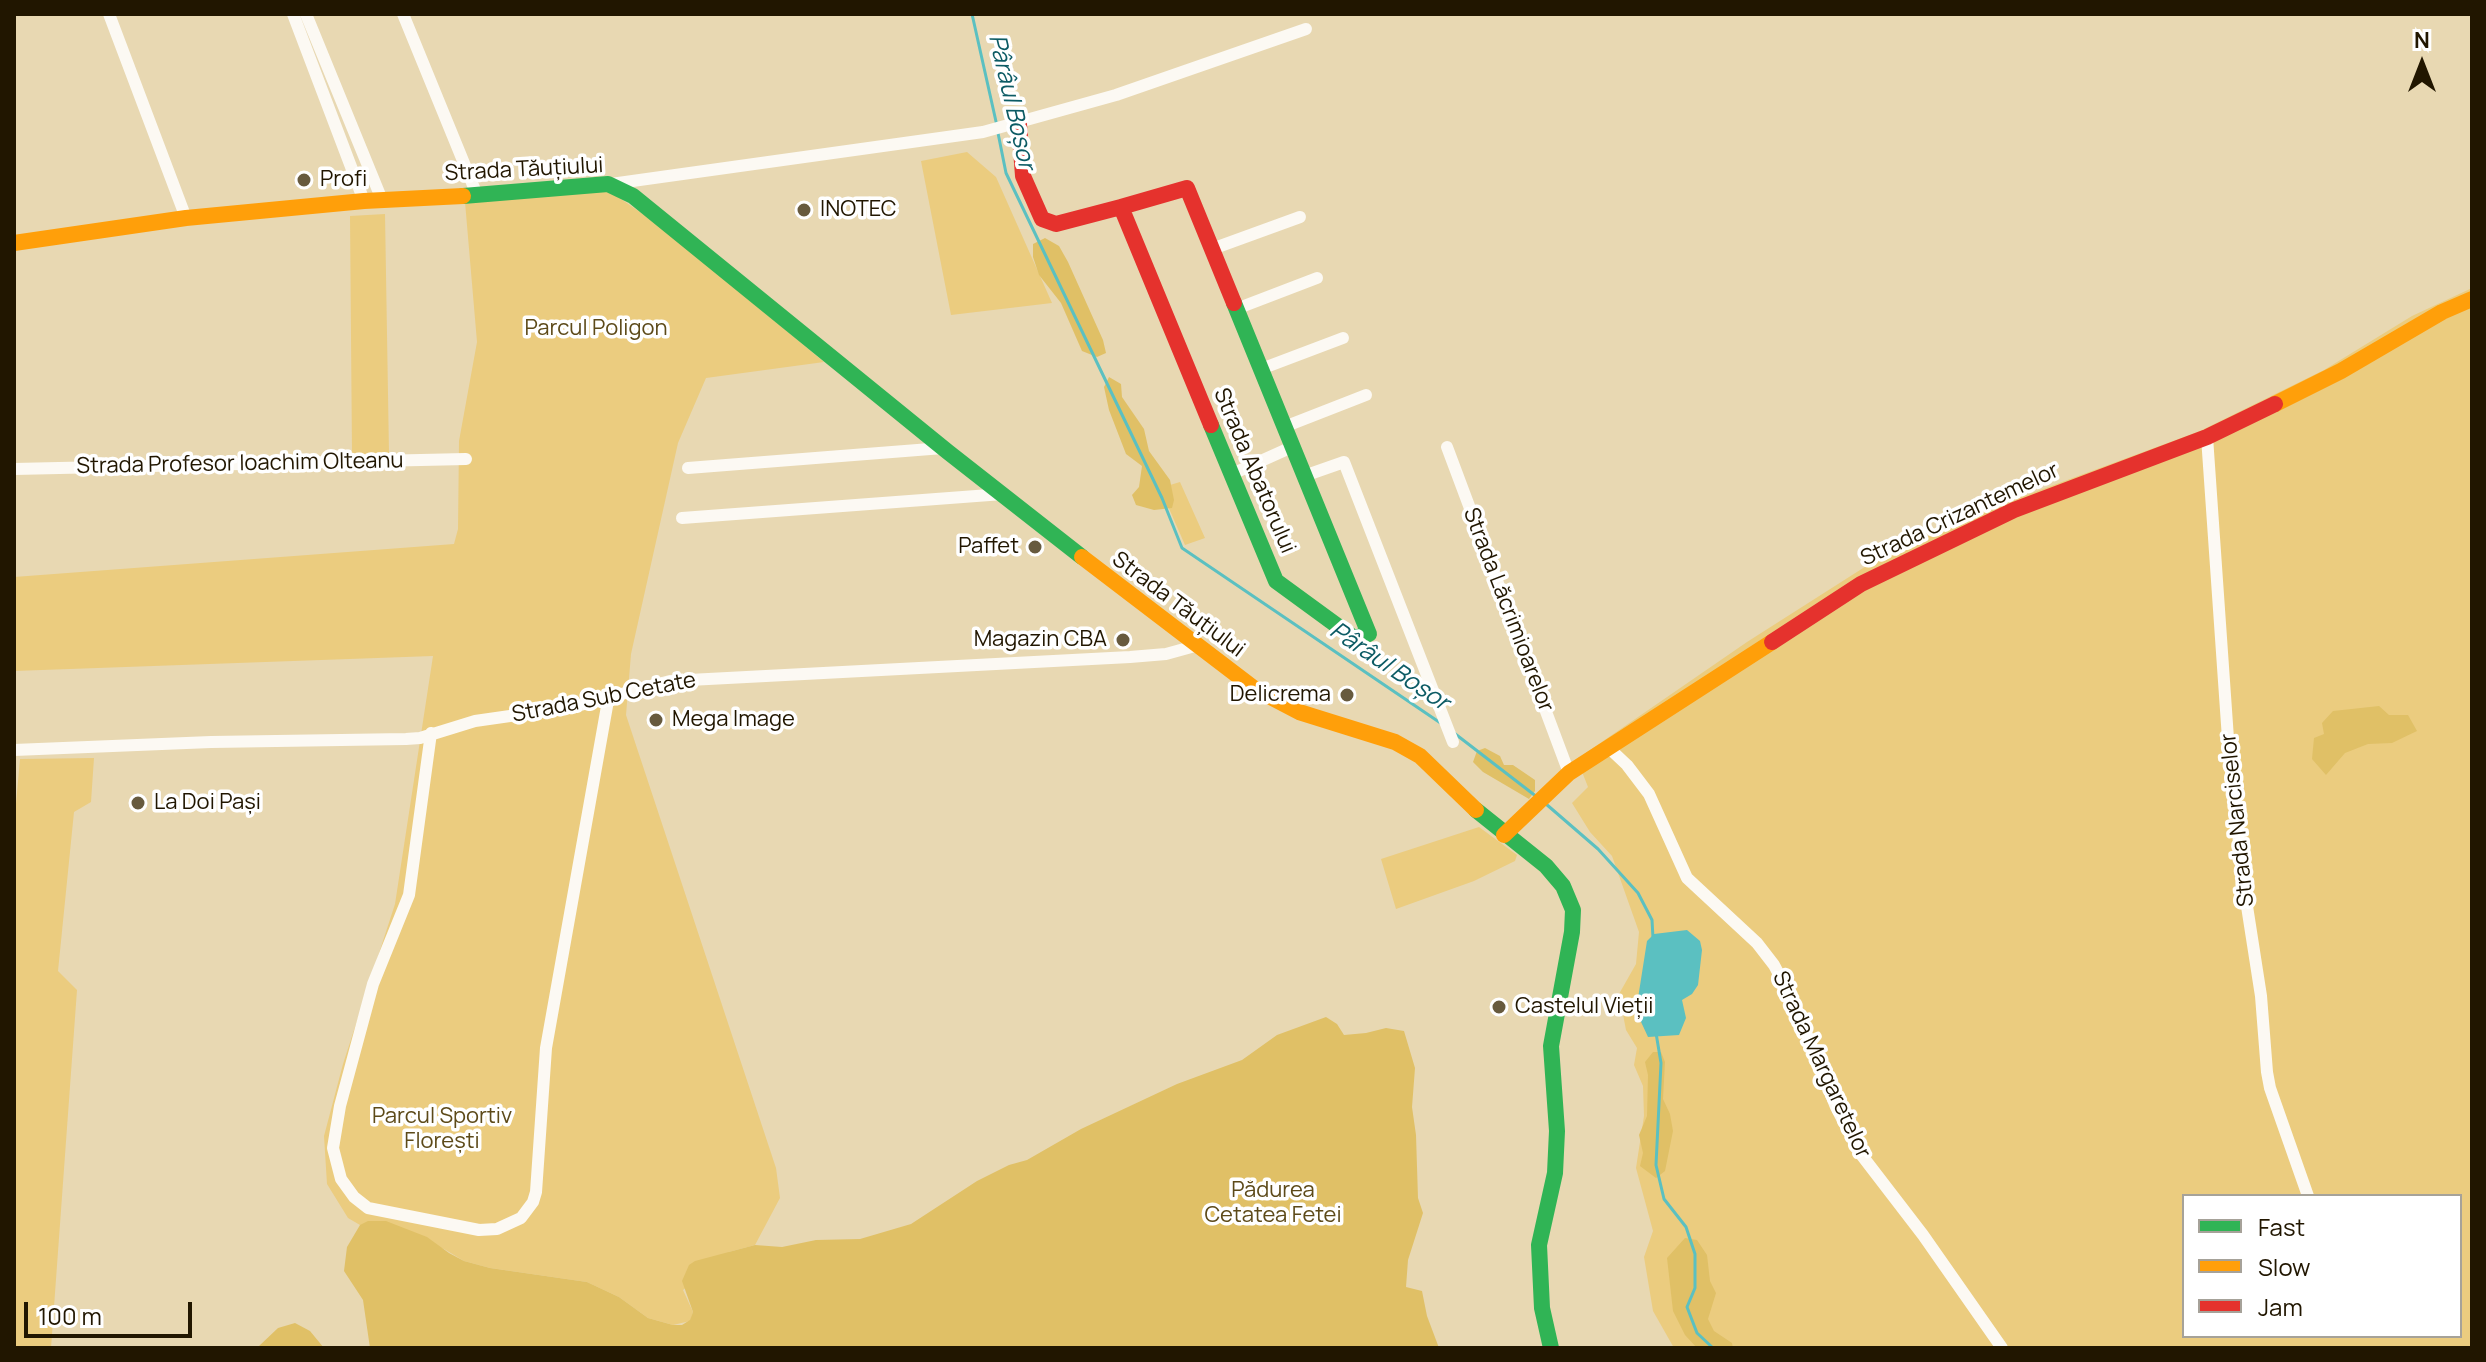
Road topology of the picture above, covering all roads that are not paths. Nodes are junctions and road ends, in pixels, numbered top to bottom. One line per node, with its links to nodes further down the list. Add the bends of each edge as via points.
1 (109, 14): 13 (street)
2 (293, 14): 10 (street)
3 (306, 14): 9 (street)
4 (403, 14): 8 (street)
5 (1306, 29): 6 (street)
6 (1013, 125): 7 (street); 11 (street, Strada Abatorului, via 1023,176 1042,219 1056,224)
7 (608, 184): 8 (street, Strada Tăuțiului); 26 (street, Strada Tăuțiului, via 633,196)
8 (477, 195): 9 (street, Strada Tăuțiului)
9 (382, 200): 10 (street, Strada Tăuțiului)
10 (364, 201): 13 (street, Strada Tăuțiului)
11 (1121, 207): 15 (street, Strada Abatorului, via 1187,188); 30 (street, Strada Abatorului)
12 (1300, 217): 15 (street)
13 (186, 218): 14 (street, Strada Tăuțiului)
14 (14, 243)
15 (1212, 249): 18 (street, Strada Abatorului)
16 (1317, 278): 18 (street)
17 (2472, 299): 23 (street, Strada Crizantemelor)
18 (1236, 309): 20 (street, Strada Abatorului)
19 (1343, 338): 20 (street)
20 (1261, 369): 22 (street, Strada Abatorului)
21 (1366, 395): 22 (street)
22 (1284, 427): 24 (street, Strada Abatorului)
23 (2207, 437): 38 (street, Strada Crizantemelor, via 2014,510 1861,584); 42 (street, Strada Narciselor, via 2229,753 2267,1072)
24 (1292, 447): 30 (street); 31 (street, Strada Abatorului)
25 (1447, 447): 40 (street, Strada Lăcrimioarelor)
26 (943, 448): 28 (street); 32 (street, Strada Tăuțiului)
27 (466, 459): 29 (street, Strada Profesor Ioachim Olteanu)
28 (688, 468)
29 (14, 469)
30 (1232, 474): 31 (street, Strada Abatorului, via 1276,581 1354,638 1369,634)
31 (1304, 476): 37 (street, Strada Abatorului, via 1344,462)
32 (1003, 494): 33 (street); 34 (street, Strada Tăuțiului)
33 (682, 518)
34 (1195, 646): 35 (street, Strada Sub Cetate, via 1104,659 670,681); 41 (street, Strada Tăuțiului, via 1279,703 1409,749)
35 (609, 695): 36 (street, Strada Sub Cetate, via 573,707); 36 (street, via 546,1048 536,1192 521,1218 497,1229 368,1208 341,1179 333,1148 373,984 409,895)
36 (431, 733): 39 (street, Strada Sub Cetate, via 406,739)
37 (1453, 742)
38 (1610, 749): 40 (street, Strada Crizantemelor); 44 (street, Strada Margaretelor, via 1649,794 1687,878 1757,943 1781,975 1860,1153)
39 (14, 750)
40 (1569, 773): 41 (street, Strada Crizantemelor)
41 (1505, 828): 43 (street, Strada Tăuțiului, via 1556,876 1573,910 1551,1046 1555,1173 1539,1245)
42 (2307, 1194)
43 (1551, 1348)
44 (2002, 1348)

